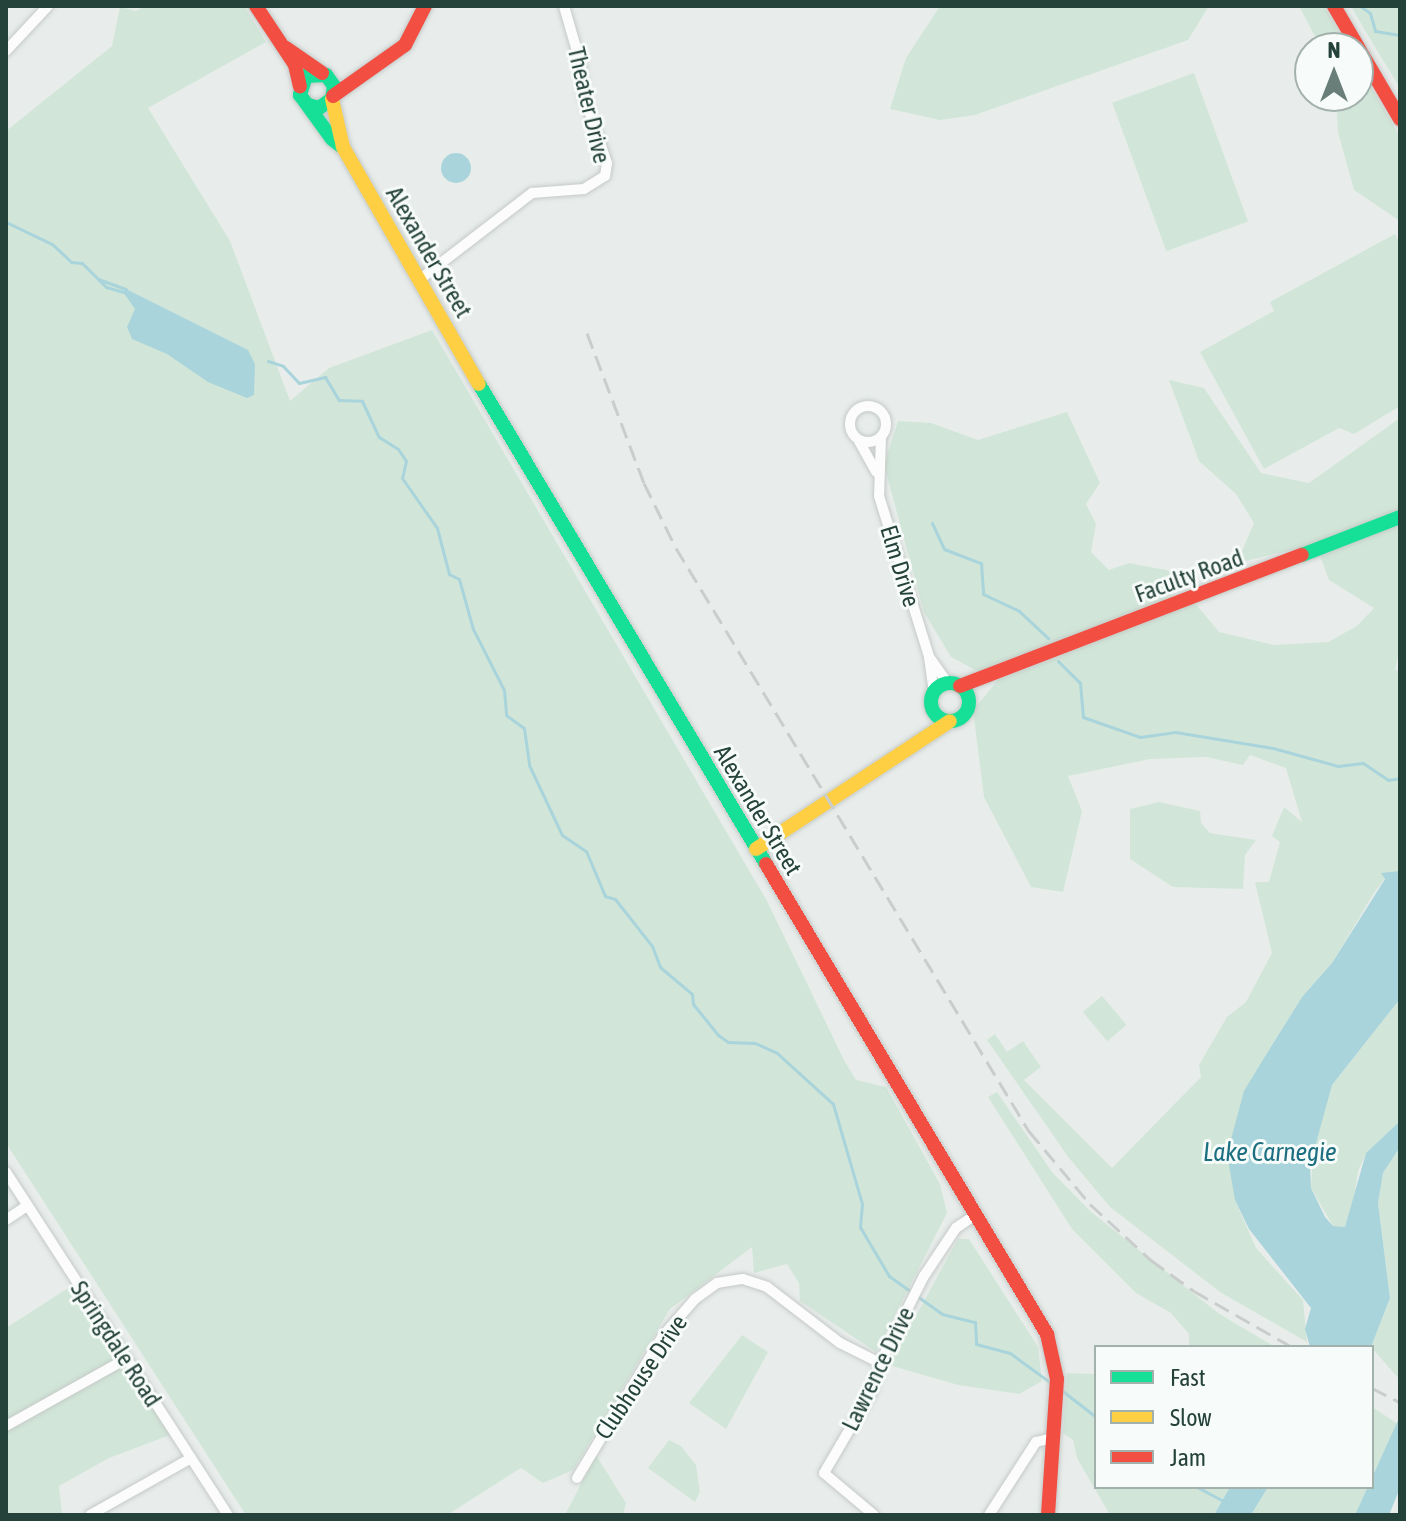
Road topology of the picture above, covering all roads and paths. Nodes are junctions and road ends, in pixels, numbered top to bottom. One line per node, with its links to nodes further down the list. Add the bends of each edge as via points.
1 (48, 6): 7 (street)
2 (256, 6): 6 (main road)
3 (425, 6): 8 (main road, via 405,45)
4 (564, 6): 15 (street, Theater Drive, via 584,96 607,163 605,176 584,189 532,193)
5 (1334, 6): 13 (main road)
6 (282, 47): 9 (main road); 10 (main road, via 295,65)
7 (6, 51)
8 (367, 70): 9 (main road); 11 (main road)
9 (326, 75): 10 (main road, via 311,74); 11 (main road)
10 (300, 86): 12 (main road)
11 (333, 97): 12 (main road, via 319,108); 14 (main road, Alexander Street)
12 (308, 105): 14 (main road, Alexander Street)
13 (1400, 119)
14 (343, 147): 15 (main road, Alexander Street)
15 (419, 280): 25 (main road, Alexander Street)
16 (881, 437): 17 (street); 17 (street, via 883,415 867,406 850,420); 18 (street, Elm Drive)
17 (858, 440): 18 (street, Elm Drive)
18 (877, 474): 21 (street, Elm Drive)
19 (1400, 517): 20 (main road, Faculty Road)
20 (993, 676): 21 (main road, Faculty Road); 22 (main road, Faculty Road)
21 (943, 692): 22 (main road); 23 (main road); 24 (main road)
22 (969, 701): 23 (main road, Faculty Road, via 964,716)
23 (950, 721): 24 (main road)
24 (908, 748): 25 (main road, via 874,776)
25 (756, 849): 28 (main road, Alexander Street)
26 (6, 1172): 27 (street, Springdale Road)
27 (27, 1206): 29 (street); 30 (street, Springdale Road)
28 (974, 1216): 31 (street, Lawrence Drive, via 956,1228 924,1276); 33 (main road, Alexander Street, via 1047,1334 1057,1370)
29 (6, 1220)
30 (126, 1359): 32 (street); 34 (street, Springdale Road)
31 (880, 1363): 35 (street, Clubhouse Drive, via 840,1343 767,1287 743,1279 717,1283 662,1337); 38 (street, Lawrence Drive, via 871,1393 824,1473)
32 (6, 1426)
33 (1054, 1438): 39 (street, via 1036,1442); 40 (main road, Alexander Street)
34 (191, 1458): 36 (street); 37 (street, Springdale Road)
35 (577, 1478)
36 (90, 1515)
37 (228, 1515)
38 (874, 1515)
39 (989, 1515)
40 (1048, 1515)

